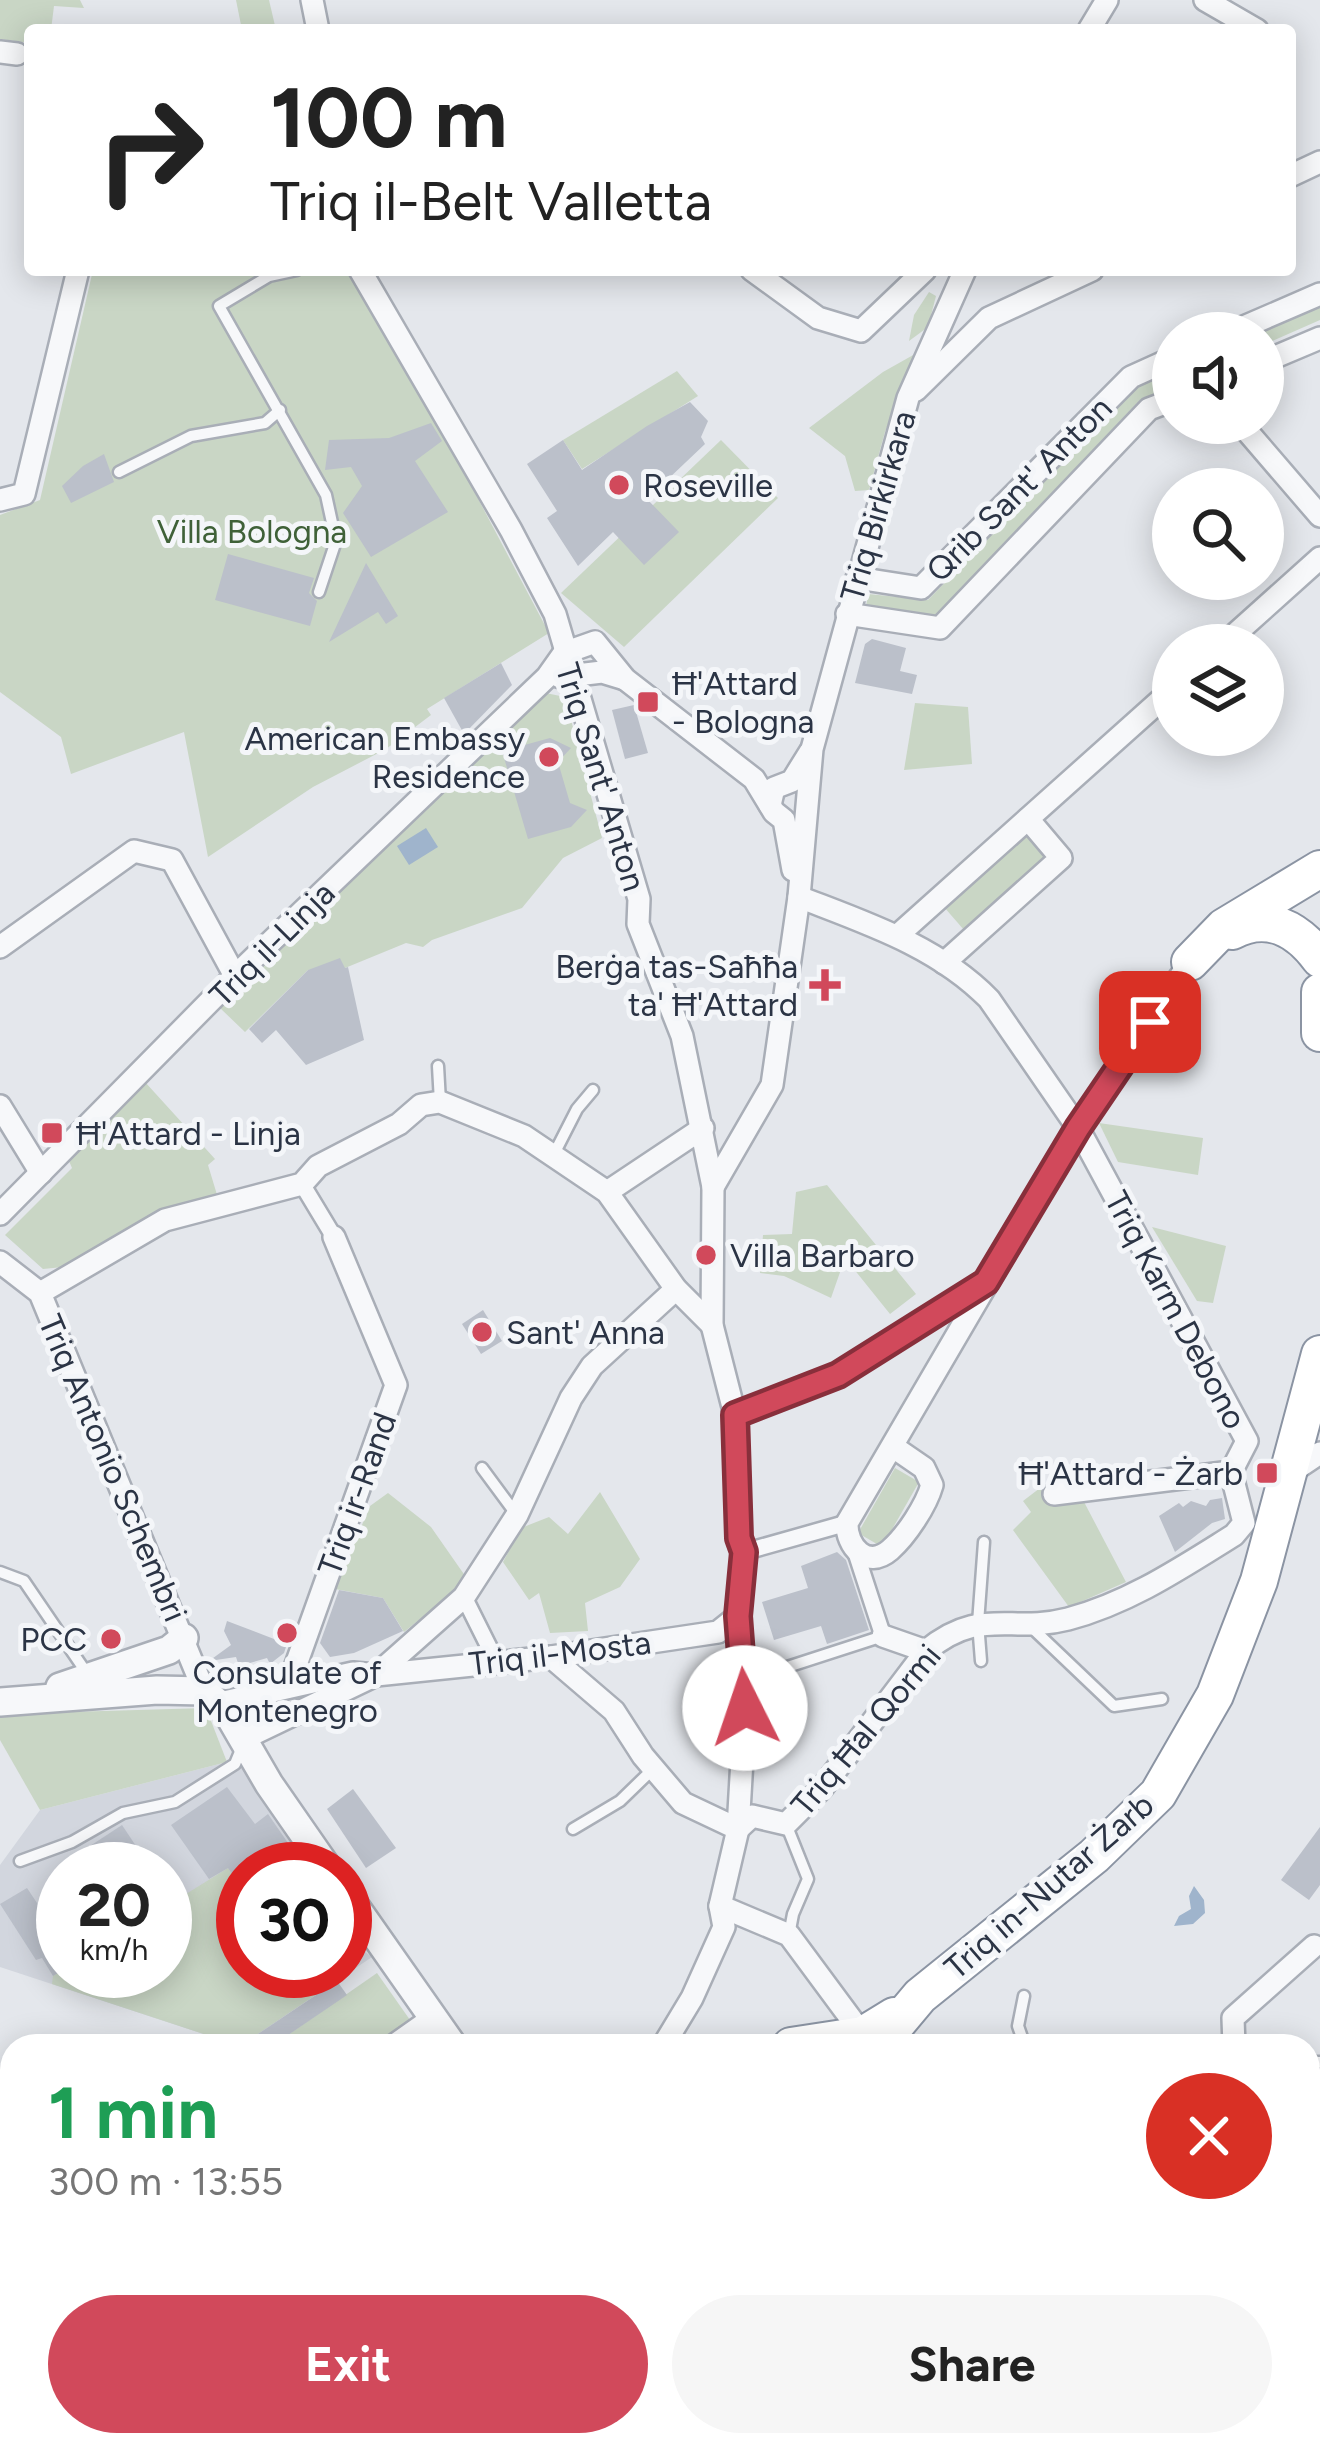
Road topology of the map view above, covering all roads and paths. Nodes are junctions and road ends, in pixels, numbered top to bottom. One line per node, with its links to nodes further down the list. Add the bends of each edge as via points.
1 (1205, 0): 2 (street)
2 (1247, 24)
3 (77, 276): 20 (street, via 24,494)
4 (269, 276): 17 (lane, via 219,306)
5 (363, 276): 27 (street, Triq Sant' Anton, via 511,530 555,614)
6 (760, 276): 7 (street, via 818,318 861,331)
7 (919, 276)
8 (962, 276): 15 (street, Triq Birkirkara)
9 (1079, 276): 15 (street, via 989,318)
10 (1320, 294): 11 (street)
11 (1278, 312)
12 (1320, 338): 13 (street)
13 (1284, 353)
14 (1152, 367): 23 (street, Qrib Sant' Anton, via 1130,376 921,588)
15 (908, 398): 23 (street, Triq Birkirkara)
16 (1152, 408): 25 (street, via 940,628)
17 (280, 410): 19 (lane, via 265,423 191,436); 24 (lane, via 326,495 336,542)
18 (1258, 444): 21 (street)
19 (119, 472)
20 (0, 500)
21 (1320, 516)
22 (1320, 558): 26 (street)
23 (856, 578): 25 (street, Triq Birkirkara)
24 (320, 592)
25 (847, 614): 32 (street, Triq Birkirkara)
26 (1246, 624)
27 (564, 653): 28 (street, Triq il-Linja); 29 (street, Triq Sant' Anton); 30 (street, via 595,642)
28 (547, 677): 29 (street); 43 (street, Triq il-Linja)
29 (571, 678): 30 (street, via 602,672); 51 (street, Triq Sant' Anton)
30 (625, 679): 33 (street)
31 (1152, 708): 35 (street)
32 (812, 748): 33 (street, Triq Birkirkara); 34 (street, Triq Birkirkara)
33 (781, 797): 34 (street, via 804,787); 34 (street, via 796,819); 37 (street, Triq Birkirkara)
34 (808, 805): 37 (street, Triq Birkirkara)
35 (1028, 819): 38 (street); 42 (street, via 1061,858)
36 (1320, 869): 41 (highway, via 1224,927)
37 (799, 897): 38 (street, Triq Karm Debono); 55 (street, Triq Birkirkara, via 772,1085)
38 (898, 935): 42 (street, Triq Karm Debono)
39 (0, 947): 43 (street, via 134,851 172,860)
40 (1320, 959): 41 (highway, via 1305,938 1268,922 1245,924)
41 (1190, 962): 50 (street)
42 (944, 963): 50 (street, Triq Karm Debono, via 989,999)
43 (235, 976): 53 (street, Triq il-Linja)
44 (1320, 992): 45 (highway)
45 (1320, 1033)
46 (438, 1066): 48 (lane)
47 (593, 1090): 52 (lane)
48 (440, 1102): 52 (street); 54 (street, via 421,1105 318,1166)
49 (0, 1106): 53 (street)
50 (1078, 1128): 60 (street); 69 (street, Triq Karm Debono, via 1247,1441)
51 (703, 1129): 55 (street, Triq Sant' Anton); 56 (street)
52 (553, 1156): 56 (street)
53 (41, 1173): 57 (street, Triq il-Linja)
54 (302, 1184): 58 (street); 62 (street, via 165,1220)
55 (713, 1186): 63 (street, Triq Sant' Anton)
56 (607, 1192): 61 (street)
57 (0, 1214)
58 (334, 1237): 91 (street, Triq ir-Rand, via 396,1385)
59 (0, 1262): 62 (street, Triq Antonio Schembri)
60 (986, 1282): 65 (street, via 838,1375); 66 (street)
61 (676, 1289): 63 (street); 73 (street, via 592,1366)
62 (40, 1293): 83 (street, Triq Antonio Schembri)
63 (712, 1325): 65 (street, Triq Sant' Anton)
64 (1320, 1354): 70 (highway, Triq in-Nutar Żarb)
65 (735, 1415): 76 (street, Triq Sant' Anton)
66 (892, 1446): 74 (street); 74 (street, via 930,1475 929,1495 880,1557 866,1557)
67 (1320, 1454): 70 (street)
68 (482, 1468): 73 (lane)
69 (1231, 1472): 71 (street); 72 (street, Triq Karm Debono)
70 (1287, 1476): 112 (highway, Triq in-Nutar Żarb, via 1259,1581 1215,1695 1158,1794)
71 (1054, 1494)
72 (1242, 1510): 81 (street, Triq Ħal Qormi, via 1234,1535 1144,1590 1062,1621)
73 (517, 1515): 78 (street)
74 (850, 1537): 76 (street); 82 (street)
75 (984, 1542): 80 (lane)
76 (744, 1552): 79 (street, Triq Sant' Anton)
77 (0, 1572): 89 (lane, via 24,1581)
78 (464, 1597): 87 (street); 88 (street)
79 (738, 1616): 85 (street, Triq il-Mosta, via 718,1632); 90 (street, Triq Sant' Anton)
80 (978, 1623): 81 (street, Triq Ħal Qormi); 84 (street, Triq Ħal Qormi); 86 (lane)
81 (1027, 1623): 93 (lane, via 1114,1706)
82 (883, 1636): 84 (street); 90 (lane)
83 (184, 1638): 89 (street); 92 (street, Triq Antonio Schembri)
84 (926, 1651): 97 (street, Triq Ħal Qormi, via 824,1787)
85 (551, 1657): 87 (street, Triq il-Mosta); 96 (street, via 614,1711)
86 (981, 1661)
87 (497, 1663): 88 (street, Triq il-Mosta)
88 (376, 1675): 91 (street, Triq il-Mosta, via 352,1672); 95 (street, Triq il-Mosta)
89 (90, 1678): 94 (street)
90 (744, 1682): 99 (street, Triq Sant' Anton)
91 (288, 1687): 92 (street, Triq il-Mosta)
92 (212, 1697): 94 (street, Triq il-Mosta, via 157,1690); 95 (street)
93 (1162, 1699)
94 (5, 1702)
95 (245, 1738): 100 (street); 101 (lane, via 235,1764 175,1802 138,1807)
96 (653, 1768): 98 (lane, via 620,1801); 99 (street, via 683,1803)
97 (786, 1824): 99 (street, Triq Ħal Qormi, via 752,1816); 104 (lane, via 808,1879)
98 (573, 1829)
99 (738, 1829): 102 (street, Triq Sant' Anton)
100 (309, 1842)
101 (20, 1861)
102 (720, 1906): 104 (street); 110 (street, Triq Sant' Anton, via 724,1927)
103 (372, 1930): 107 (street)
104 (789, 1935): 111 (street)
105 (1314, 1946): 114 (street, via 1233,2018)
106 (1024, 1996): 113 (lane)
107 (434, 2018): 108 (street); 109 (street)
108 (411, 2034)
109 (445, 2034)
110 (670, 2034)
111 (866, 2034)
112 (878, 2034)
113 (1021, 2034)
114 (1234, 2034)

